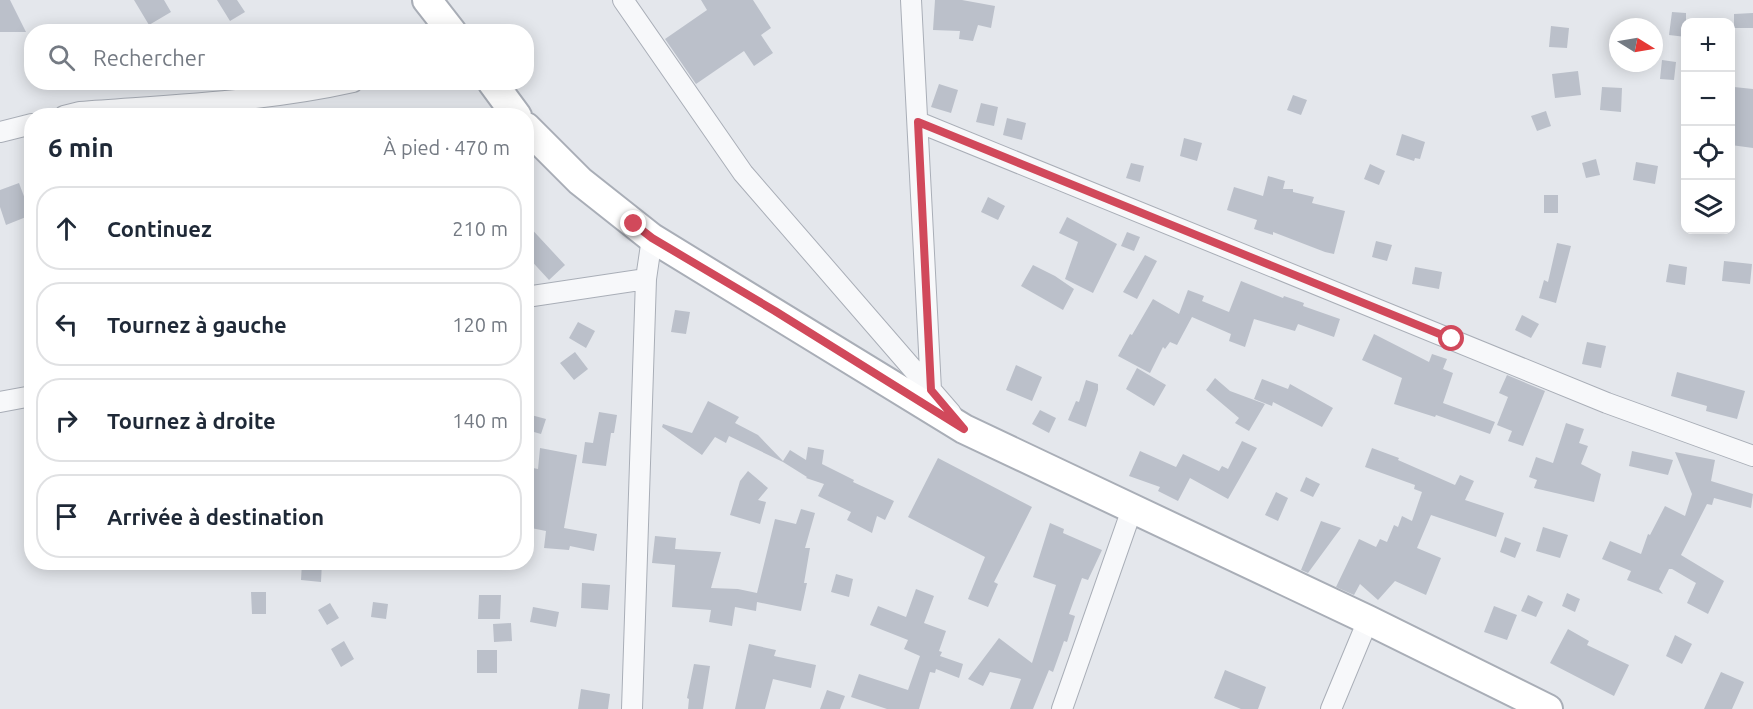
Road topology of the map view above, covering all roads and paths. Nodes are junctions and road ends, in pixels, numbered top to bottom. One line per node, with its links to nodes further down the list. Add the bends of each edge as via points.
1 (427, 0): 4 (main road)
2 (623, 0): 16 (street, via 743,173)
3 (911, 0): 9 (street)
4 (446, 24)
5 (315, 90): 7 (street)
6 (498, 90): 8 (main road)
7 (132, 108)
8 (511, 108)
9 (918, 122): 16 (street); 20 (street, via 1607,403)
10 (24, 126): 11 (street)
11 (0, 132)
12 (534, 135): 13 (main road, via 580,181)
13 (652, 238): 14 (street); 19 (main road)
14 (646, 279): 15 (street); 23 (street)
15 (534, 296)
16 (931, 390): 19 (street)
17 (24, 398): 18 (street)
18 (0, 402)
19 (964, 429): 21 (main road)
20 (1753, 456)
21 (1132, 509): 22 (main road); 24 (street)
22 (1368, 620): 25 (street); 26 (main road)
23 (632, 709)
24 (1062, 709)
25 (1331, 709)
26 (1548, 709)

